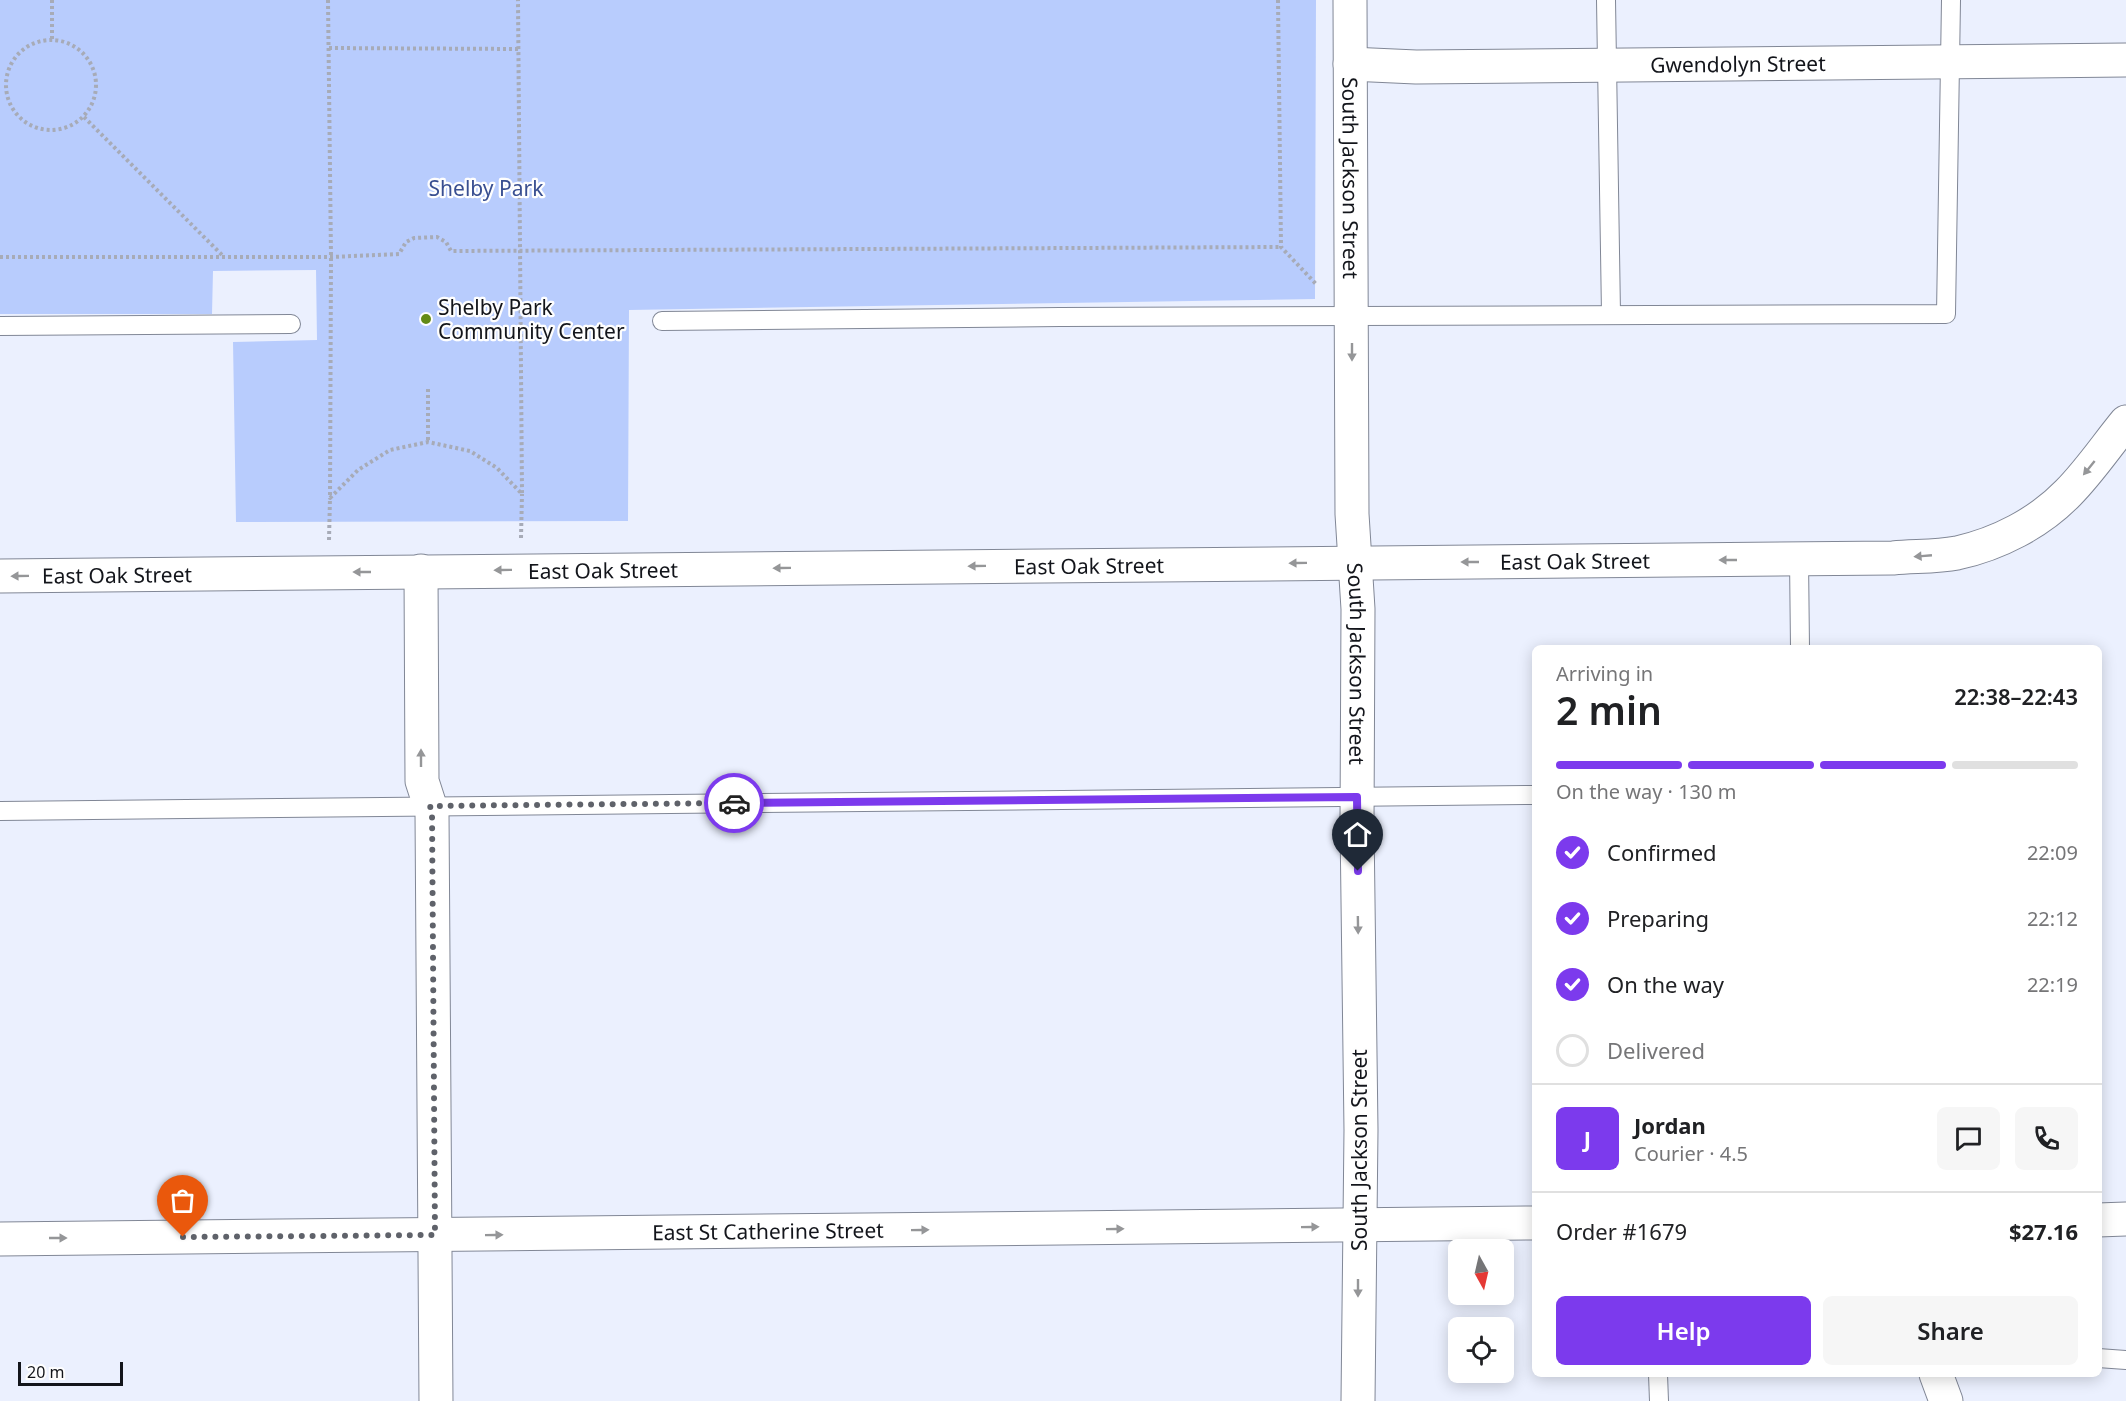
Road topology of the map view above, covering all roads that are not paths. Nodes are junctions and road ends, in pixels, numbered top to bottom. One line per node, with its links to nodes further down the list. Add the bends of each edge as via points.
1 (1350, 0): 6 (main road, South Jackson Street)
2 (1606, 0): 7 (lane)
3 (1951, 0): 5 (lane)
4 (2126, 60): 5 (main road, Gwendolyn Street)
5 (1951, 62): 7 (main road, Gwendolyn Street); 8 (lane, via 1946,314)
6 (1350, 64): 7 (main road, Gwendolyn Street); 9 (main road, South Jackson Street)
7 (1608, 64): 8 (lane)
8 (1611, 314): 9 (lane)
9 (1352, 315): 10 (lane); 15 (main road, South Jackson Street, one-way to 15, via 1352,514)
10 (662, 321)
11 (291, 324): 12 (lane)
12 (0, 326)
13 (2126, 422): 14 (main road, East Oak Street, one-way to 14, via 2069,493 2041,517 2004,538 1956,553)
14 (1799, 559): 15 (main road, East Oak Street, one-way to 15); 18 (lane)
15 (1356, 563): 16 (main road, East Oak Street, one-way to 16); 20 (main road, South Jackson Street)
16 (421, 571): 17 (main road, East Oak Street, one-way to 17); 21 (main road, one-way to 16, via 422,781)
17 (0, 576)
18 (1800, 645)
19 (1532, 795): 20 (lane)
20 (1357, 797): 21 (lane); 26 (main road, South Jackson Street, one-way to 26)
21 (430, 806): 22 (lane); 27 (main road)
22 (0, 811)
23 (2126, 1219): 24 (main road)
24 (2102, 1220)
25 (1532, 1223): 26 (main road, East St Catherine Street)
26 (1359, 1226): 27 (main road, East St Catherine Street, one-way to 26); 34 (main road, South Jackson Street, one-way to 34)
27 (435, 1235): 28 (main road, East St Catherine Street, one-way to 27); 33 (main road)
28 (0, 1239)
29 (2102, 1358): 30 (lane)
30 (2126, 1360)
31 (1658, 1377): 35 (lane)
32 (1937, 1377): 36 (main road)
33 (436, 1401)
34 (1358, 1401)
35 (1659, 1401)
36 (1946, 1401)

